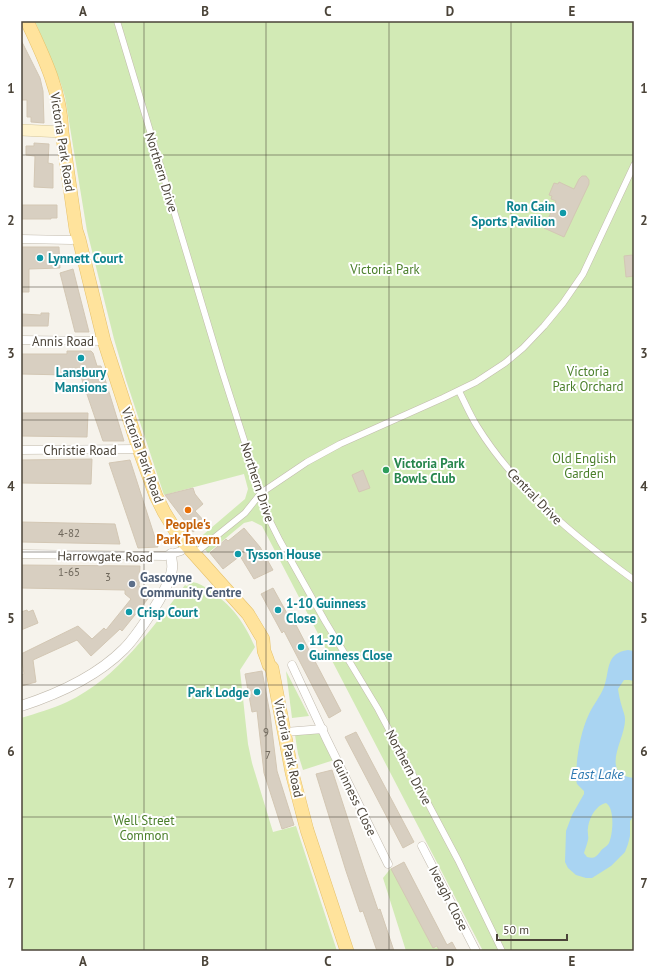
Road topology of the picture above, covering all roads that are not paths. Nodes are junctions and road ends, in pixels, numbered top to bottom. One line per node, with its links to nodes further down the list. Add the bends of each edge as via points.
1 (117, 21): 13 (street, Northern Drive)
2 (26, 26): 4 (main road, Victoria Park Road, via 56,87)
3 (21, 130): 4 (main road)
4 (62, 132): 7 (main road, Victoria Park Road)
5 (634, 165): 10 (street, via 583,274 562,303 523,348 491,373)
6 (21, 239): 7 (street)
7 (79, 239): 9 (main road, Victoria Park Road)
8 (21, 340): 9 (street, Annis Road)
9 (104, 341): 11 (main road, Victoria Park Road)
10 (459, 391): 13 (street, via 321,454); 17 (street, Central Drive, via 481,432 533,496 569,531)
11 (138, 449): 12 (street, Christie Road); 14 (main road, Victoria Park Road, via 164,512)
12 (21, 450)
13 (261, 493): 14 (street, via 245,513); 26 (street, Northern Drive, via 266,513 280,541 378,709 458,860)
14 (190, 550): 16 (street, Harrowgate Road); 21 (main road, Victoria Park Road, via 248,614 263,639 265,655 272,668)
15 (21, 554): 16 (street, Harrowgate Road, via 157,557)
16 (171, 554): 19 (street, via 173,567 163,592 144,624 124,650 74,685)
17 (634, 580)
18 (292, 664): 20 (street, Guinness Close)
19 (21, 706)
20 (323, 729): 21 (street); 23 (street, Guinness Close)
21 (285, 732): 24 (main road, Victoria Park Road, via 292,773 307,830)
22 (422, 846): 25 (street, Iveagh Close)
23 (388, 864)
24 (347, 951)
25 (476, 951)
26 (502, 951)

